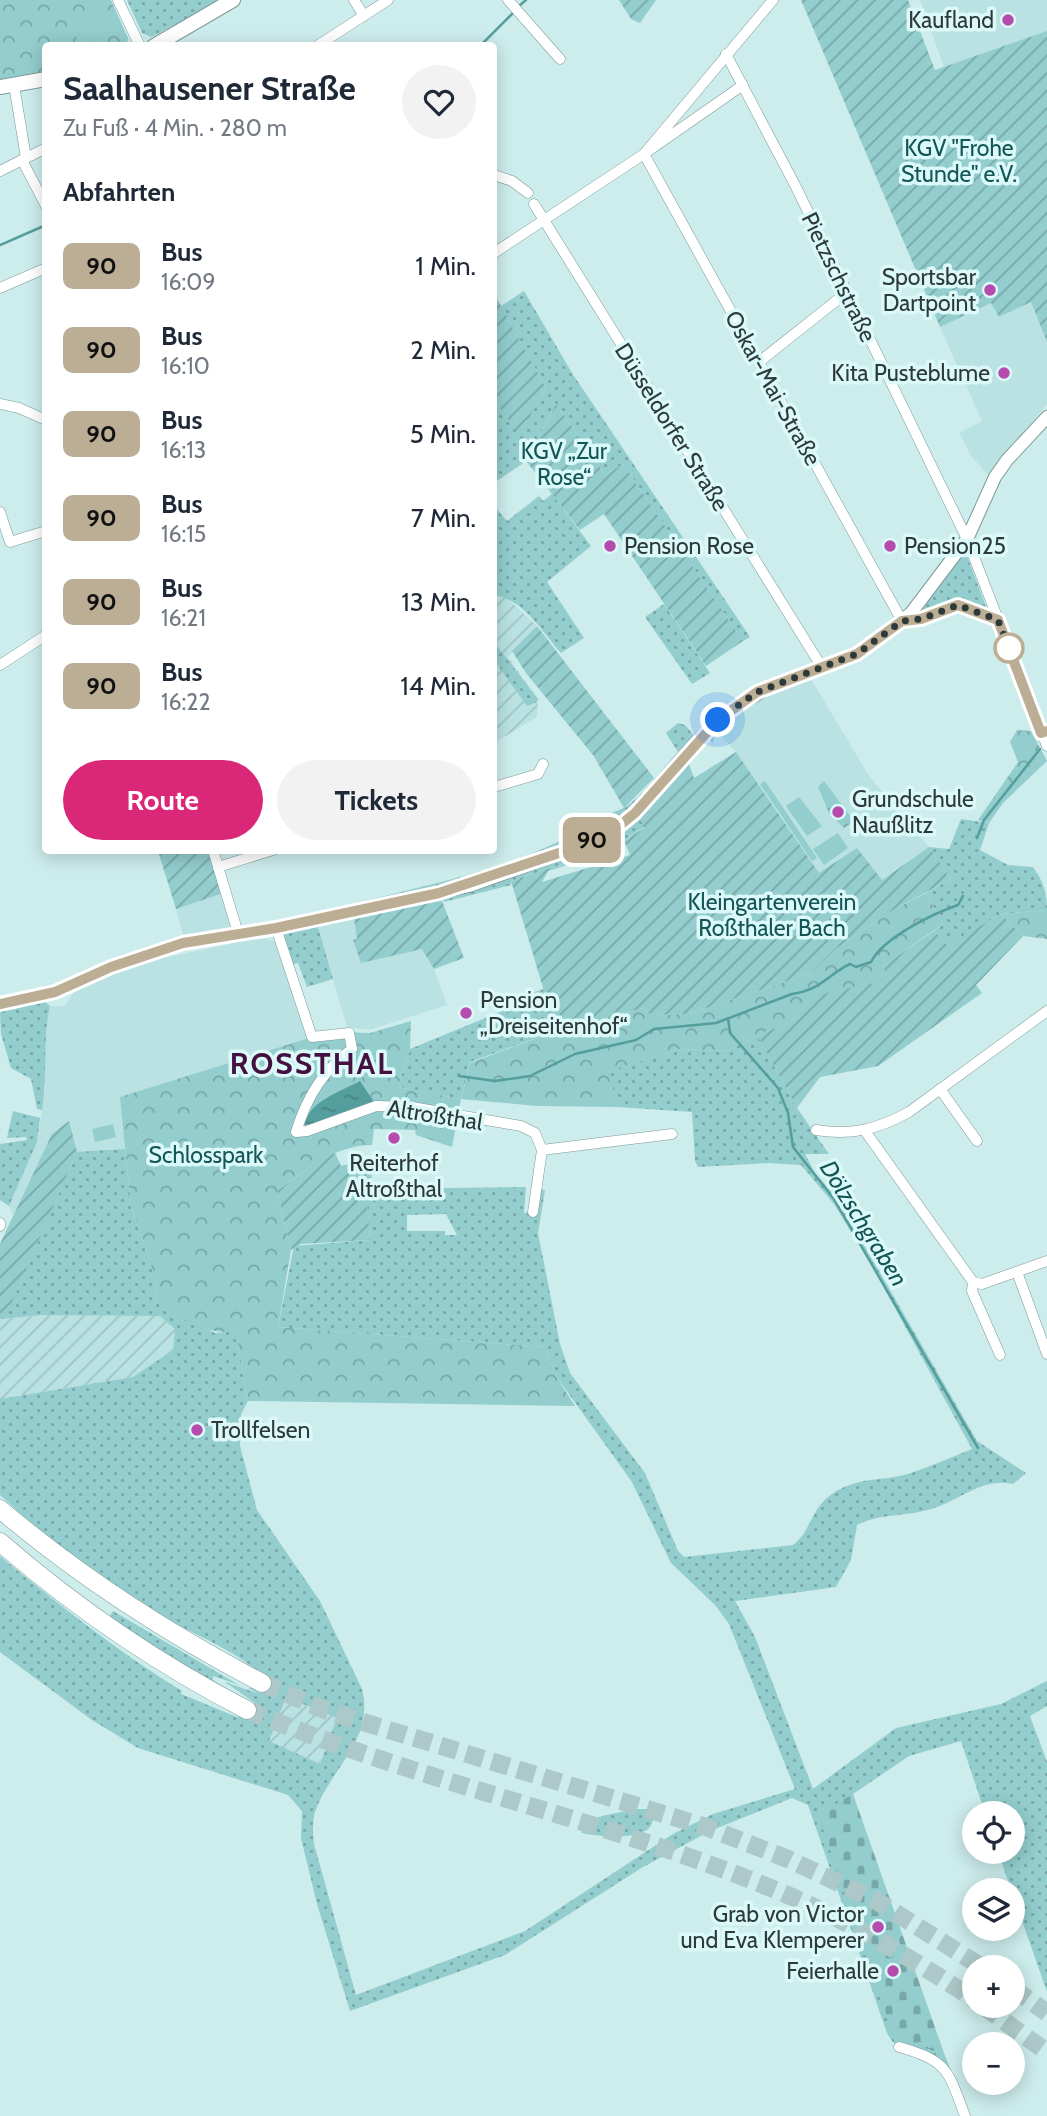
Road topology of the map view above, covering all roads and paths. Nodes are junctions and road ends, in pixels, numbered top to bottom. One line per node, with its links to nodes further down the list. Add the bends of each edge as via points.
1 (118, 0): 8 (street)
2 (233, 0): 9 (main road)
3 (354, 0): 7 (street)
4 (388, 0): 7 (street)
5 (508, 0): 12 (street)
6 (773, 0): 11 (street)
7 (364, 16): 10 (street)
8 (138, 42)
9 (161, 42)
10 (323, 42)
11 (726, 54): 14 (street, Pietzschstraße); 17 (street)
12 (560, 59)
13 (42, 80): 15 (main road)
14 (743, 85): 17 (street); 28 (street, Pietzschstraße)
15 (7, 86): 18 (street)
16 (42, 150): 18 (street)
17 (644, 154): 24 (street); 29 (street, Oskar-Mai-Straße)
18 (24, 159): 19 (street); 22 (street)
19 (0, 171)
20 (497, 176): 21 (street)
21 (528, 193)
22 (42, 197)
23 (534, 204): 24 (street, Düsseldorfer Straße)
24 (545, 220): 25 (street); 40 (street, Düsseldorfer Straße)
25 (497, 251)
26 (42, 270): 27 (street)
27 (0, 288)
28 (846, 293): 29 (street); 35 (street, Pietzschstraße)
29 (758, 362): 37 (street, Oskar-Mai-Straße)
30 (0, 404): 32 (street)
31 (1047, 416): 35 (street, via 995,477)
32 (42, 418)
33 (0, 512): 34 (street, via 10,542)
34 (42, 532)
35 (967, 538): 36 (street, Pietzschstraße); 37 (street)
36 (998, 620): 37 (street, via 958,605); 41 (street, Pietzschstraße)
37 (902, 621): 40 (street, via 857,654)
38 (42, 638): 39 (street)
39 (0, 664)
40 (823, 669): 48 (street, via 770,687 733,708 613,831 469,886)
41 (1044, 732): 42 (street, Pietzschstraße)
42 (1047, 746)
43 (543, 764): 44 (street, via 538,774)
44 (497, 786)
45 (214, 854): 47 (street)
46 (260, 854): 47 (street)
47 (218, 867): 49 (street)
48 (276, 928): 49 (street); 57 (street, Altroßthal, via 312,1037 349,1033 352,1049 334,1062 312,1094 296,1132 376,1106 412,1107 521,1126 536,1133)
49 (238, 933): 50 (street, via 183,943 55,992)
50 (0, 1004)
51 (1047, 1011): 52 (street)
52 (940, 1089): 54 (street, via 909,1112); 56 (street)
53 (816, 1130): 54 (street)
54 (865, 1131): 61 (street)
55 (672, 1134): 57 (street)
56 (977, 1141)
57 (542, 1150): 58 (street)
58 (533, 1212)
59 (1047, 1261): 60 (street)
60 (1017, 1272): 61 (street, via 982,1284); 62 (street)
61 (972, 1282): 63 (street)
62 (1047, 1354)
63 (1000, 1355)
64 (0, 1509): 66 (highway, via 112,1596)
65 (0, 1542): 67 (highway, via 113,1631)
66 (262, 1683)
67 (247, 1710)
68 (899, 2047): 69 (street, via 943,2064)
69 (965, 2116)

